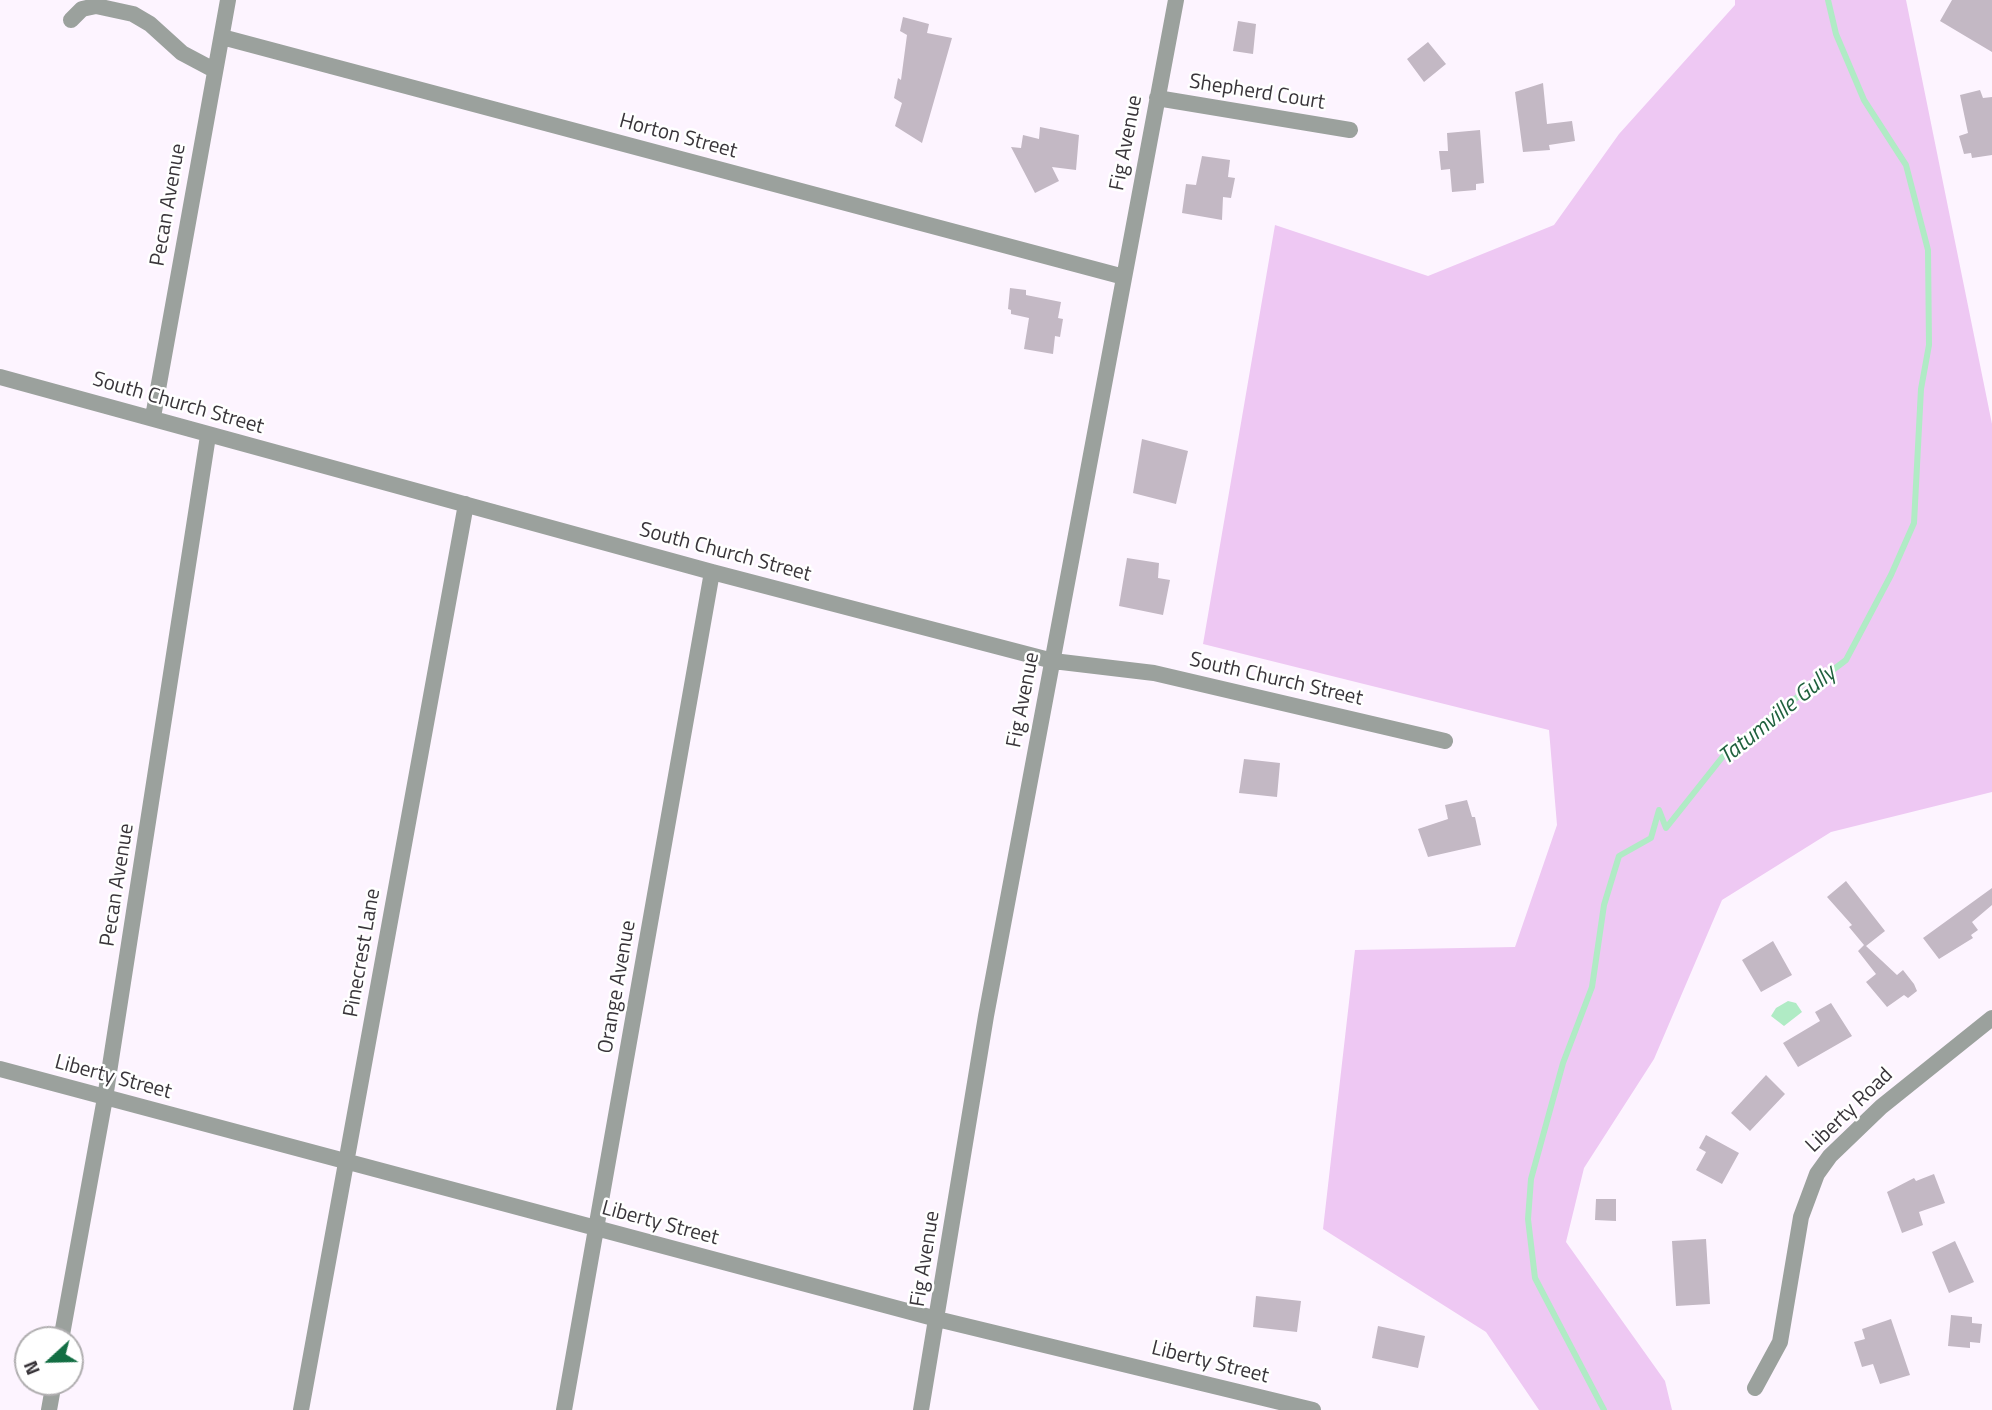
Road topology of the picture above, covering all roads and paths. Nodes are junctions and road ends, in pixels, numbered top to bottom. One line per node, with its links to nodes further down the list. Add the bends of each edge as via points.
1 (228, 0): 4 (street, Pecan Avenue)
2 (1176, 0): 6 (street, Fig Avenue)
3 (72, 20): 5 (street, via 82,9 96,6 133,14 182,53)
4 (222, 37): 5 (street, Pecan Avenue); 8 (street, Horton Street)
5 (214, 70): 10 (street, Pecan Avenue)
6 (1157, 98): 7 (street, Shepherd Court); 8 (street, Fig Avenue)
7 (1350, 130)
8 (1124, 277): 14 (street, Fig Avenue)
9 (0, 377): 10 (street, South Church Street)
10 (153, 417): 11 (street, South Church Street)
11 (208, 436): 12 (street, South Church Street); 18 (street, Pecan Avenue)
12 (466, 504): 13 (street, South Church Street); 19 (street, Pinecrest Lane)
13 (712, 572): 14 (street, South Church Street); 20 (street, Orange Avenue)
14 (1053, 662): 15 (street, South Church Street, via 1154,673); 21 (street, Fig Avenue, via 986,1016)
15 (1445, 741)
16 (1992, 1018): 23 (street, Liberty Road, via 1881,1107 1816,1174 1801,1217 1780,1342)
17 (0, 1069): 18 (street, Liberty Street)
18 (105, 1098): 19 (street, Liberty Street); 22 (street, Pecan Avenue)
19 (347, 1162): 20 (street, Liberty Street); 24 (street, Pinecrest Lane)
20 (597, 1229): 21 (street, Liberty Street); 25 (street, Orange Avenue)
21 (937, 1319): 26 (street, Fig Avenue); 27 (street, Liberty Street)
22 (64, 1326)
23 (1755, 1388)
24 (301, 1410)
25 (564, 1410)
26 (921, 1410)
27 (1313, 1410)

